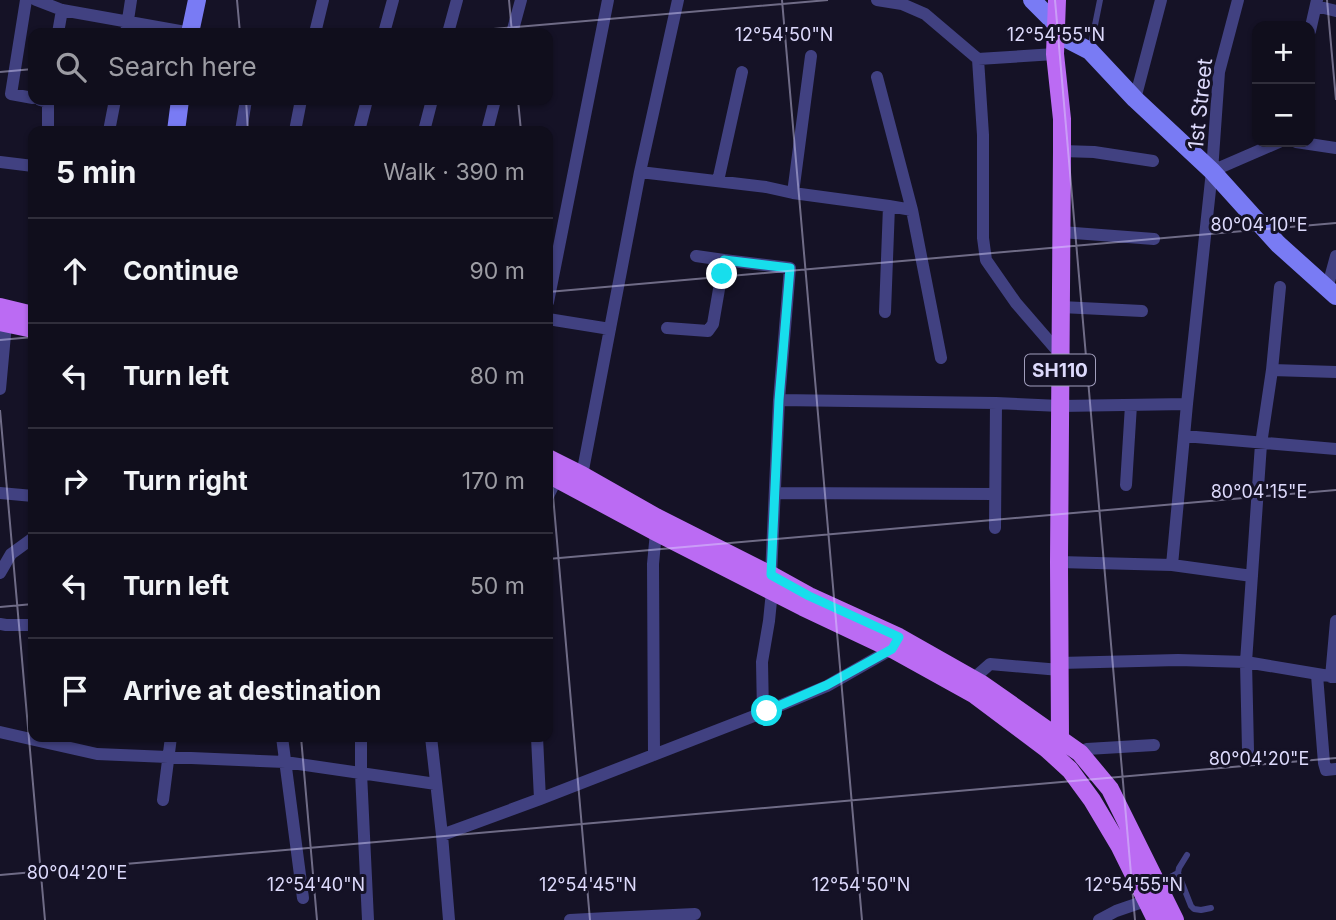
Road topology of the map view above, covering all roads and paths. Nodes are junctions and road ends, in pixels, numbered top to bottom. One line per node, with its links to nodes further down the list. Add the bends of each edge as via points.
1 (26, 0): 36 (street)
2 (36, 0): 19 (street)
3 (131, 0): 22 (street)
4 (197, 0): 24 (street)
5 (323, 0): 25 (street)
6 (393, 0): 26 (street)
7 (457, 0): 27 (street)
8 (521, 0): 28 (street)
9 (608, 0): 73 (street)
10 (678, 0): 63 (street)
11 (877, 0): 17 (street)
12 (1032, 0): 29 (street)
13 (1057, 0): 29 (main road, SH110)
14 (1100, 0): 30 (lane)
15 (1161, 0): 38 (street)
16 (1238, 0): 62 (street, 1st Street, via 1219,72)
17 (902, 2): 33 (street, via 925,14)
18 (1317, 3): 20 (street); 21 (street)
19 (62, 10): 22 (street); 23 (street)
20 (1336, 10)
21 (1312, 21)
22 (127, 27)
23 (59, 28)
24 (191, 28)
25 (316, 28)
26 (385, 28)
27 (450, 28)
28 (513, 28)
29 (1055, 28): 30 (street); 31 (main road, SH110)
30 (1090, 51): 38 (street)
31 (1055, 54): 33 (street); 58 (main road, SH110)
32 (811, 56): 65 (street)
33 (978, 59): 85 (street, via 986,260)
34 (742, 72): 64 (street)
35 (877, 77): 67 (street)
36 (6, 93): 37 (street)
37 (28, 97)
38 (1135, 99): 62 (street)
39 (46, 105): 47 (street)
40 (114, 105): 48 (street)
41 (179, 105): 49 (street)
42 (245, 105): 50 (street)
43 (300, 105): 51 (street)
44 (366, 105): 52 (street)
45 (431, 105): 53 (street)
46 (494, 105): 54 (street)
47 (48, 126)
48 (110, 126)
49 (177, 126)
50 (242, 126)
51 (296, 126)
52 (360, 126)
53 (425, 126)
54 (488, 126)
55 (1315, 145): 57 (street)
56 (1267, 147): 62 (street)
57 (1336, 148)
58 (1062, 150): 59 (street); 68 (main road, SH110)
59 (1153, 161)
60 (0, 162): 61 (street)
61 (28, 165)
62 (1212, 171): 75 (street, via 1278,244); 92 (street, 1st Street)
63 (640, 172): 64 (street); 84 (street)
64 (718, 181): 65 (street)
65 (793, 193): 66 (street)
66 (889, 206): 67 (street); 78 (street)
67 (912, 210): 86 (street)
68 (1061, 232): 69 (street); 76 (main road, SH110)
69 (1154, 239)
70 (696, 256): 72 (street)
71 (1336, 257): 75 (street)
72 (724, 260): 83 (street, via 708,331); 90 (street, via 790,268)
73 (553, 277)
74 (1280, 286): 87 (street)
75 (1332, 292)
76 (1061, 307): 77 (street); 85 (main road, SH110)
77 (1142, 311)
78 (885, 312)
79 (28, 315): 80 (main road)
80 (2, 318): 82 (main road); 89 (street)
81 (553, 320): 84 (street)
82 (28, 327)
83 (667, 328)
84 (610, 329): 99 (street)
85 (1061, 355): 94 (main road, SH110)
86 (941, 358)
87 (1272, 370): 88 (street); 96 (street)
88 (1336, 372)
89 (0, 389)
90 (779, 400): 91 (street); 103 (street)
91 (996, 403): 94 (street); 104 (street)
92 (1187, 404): 93 (street); 95 (street, 1st Street)
93 (1130, 405): 94 (street); 101 (street)
94 (1060, 406): 109 (main road, SH110)
95 (1184, 436): 96 (street); 110 (street, 1st Street)
96 (1261, 444): 97 (street); 112 (street)
97 (1336, 449)
98 (553, 460): 99 (main road)
99 (582, 475): 113 (main road)
100 (553, 477): 107 (main road)
101 (1126, 485)
102 (0, 493): 105 (street)
103 (775, 493): 104 (street); 113 (street)
104 (995, 494): 106 (street)
105 (28, 496)
106 (995, 528)
107 (656, 532): 113 (main road); 136 (street)
108 (28, 542): 111 (street, via 11,554)
109 (1059, 562): 110 (street); 119 (main road, SH110)
110 (1172, 565): 112 (street)
111 (0, 573)
112 (1252, 576): 118 (street)
113 (772, 583): 117 (main road, via 809,596); 123 (street, via 762,662)
114 (1336, 621): 121 (street)
115 (0, 624): 116 (street)
116 (28, 625)
117 (895, 643): 122 (main road); 123 (street, via 827,685); 132 (main road)
118 (1247, 662): 119 (street, via 1166,660); 120 (street); 134 (street)
119 (1060, 666): 122 (street, via 990,664); 132 (main road, SH110)
120 (1317, 675): 121 (street); 139 (street, via 1324,763 1326,769)
121 (1333, 677)
122 (973, 679): 132 (main road)
123 (762, 713): 136 (street)
124 (0, 732): 125 (street)
125 (28, 738)
126 (44, 742): 137 (street, via 97,754)
127 (170, 742): 137 (street)
128 (283, 742): 138 (street)
129 (361, 742): 140 (street)
130 (431, 742): 141 (street)
131 (537, 742): 142 (street)
132 (1054, 744): 135 (main road); 149 (main road, via 1092,800)
133 (1154, 745): 135 (street)
134 (1248, 750)
135 (1080, 753): 147 (main road, via 1110,789)
136 (654, 755): 142 (street)
137 (168, 757): 138 (street); 143 (street)
138 (285, 762): 140 (street); 148 (street)
139 (1336, 769)
140 (361, 773): 141 (street); 155 (street)
141 (436, 784): 144 (street)
142 (540, 799): 144 (street)
143 (163, 800)
144 (443, 835): 156 (street)
145 (1186, 855): 146 (lane)
146 (1178, 873): 147 (lane); 150 (lane)
147 (1157, 884): 154 (main road)
148 (303, 898)
149 (1147, 900): 154 (main road); 158 (street)
150 (1192, 907): 151 (lane); 154 (lane)
151 (1211, 908)
152 (695, 914): 153 (street)
153 (608, 919): 157 (street)
154 (1168, 919)
155 (368, 920)
156 (449, 920)
157 (570, 920)
158 (1099, 920)

